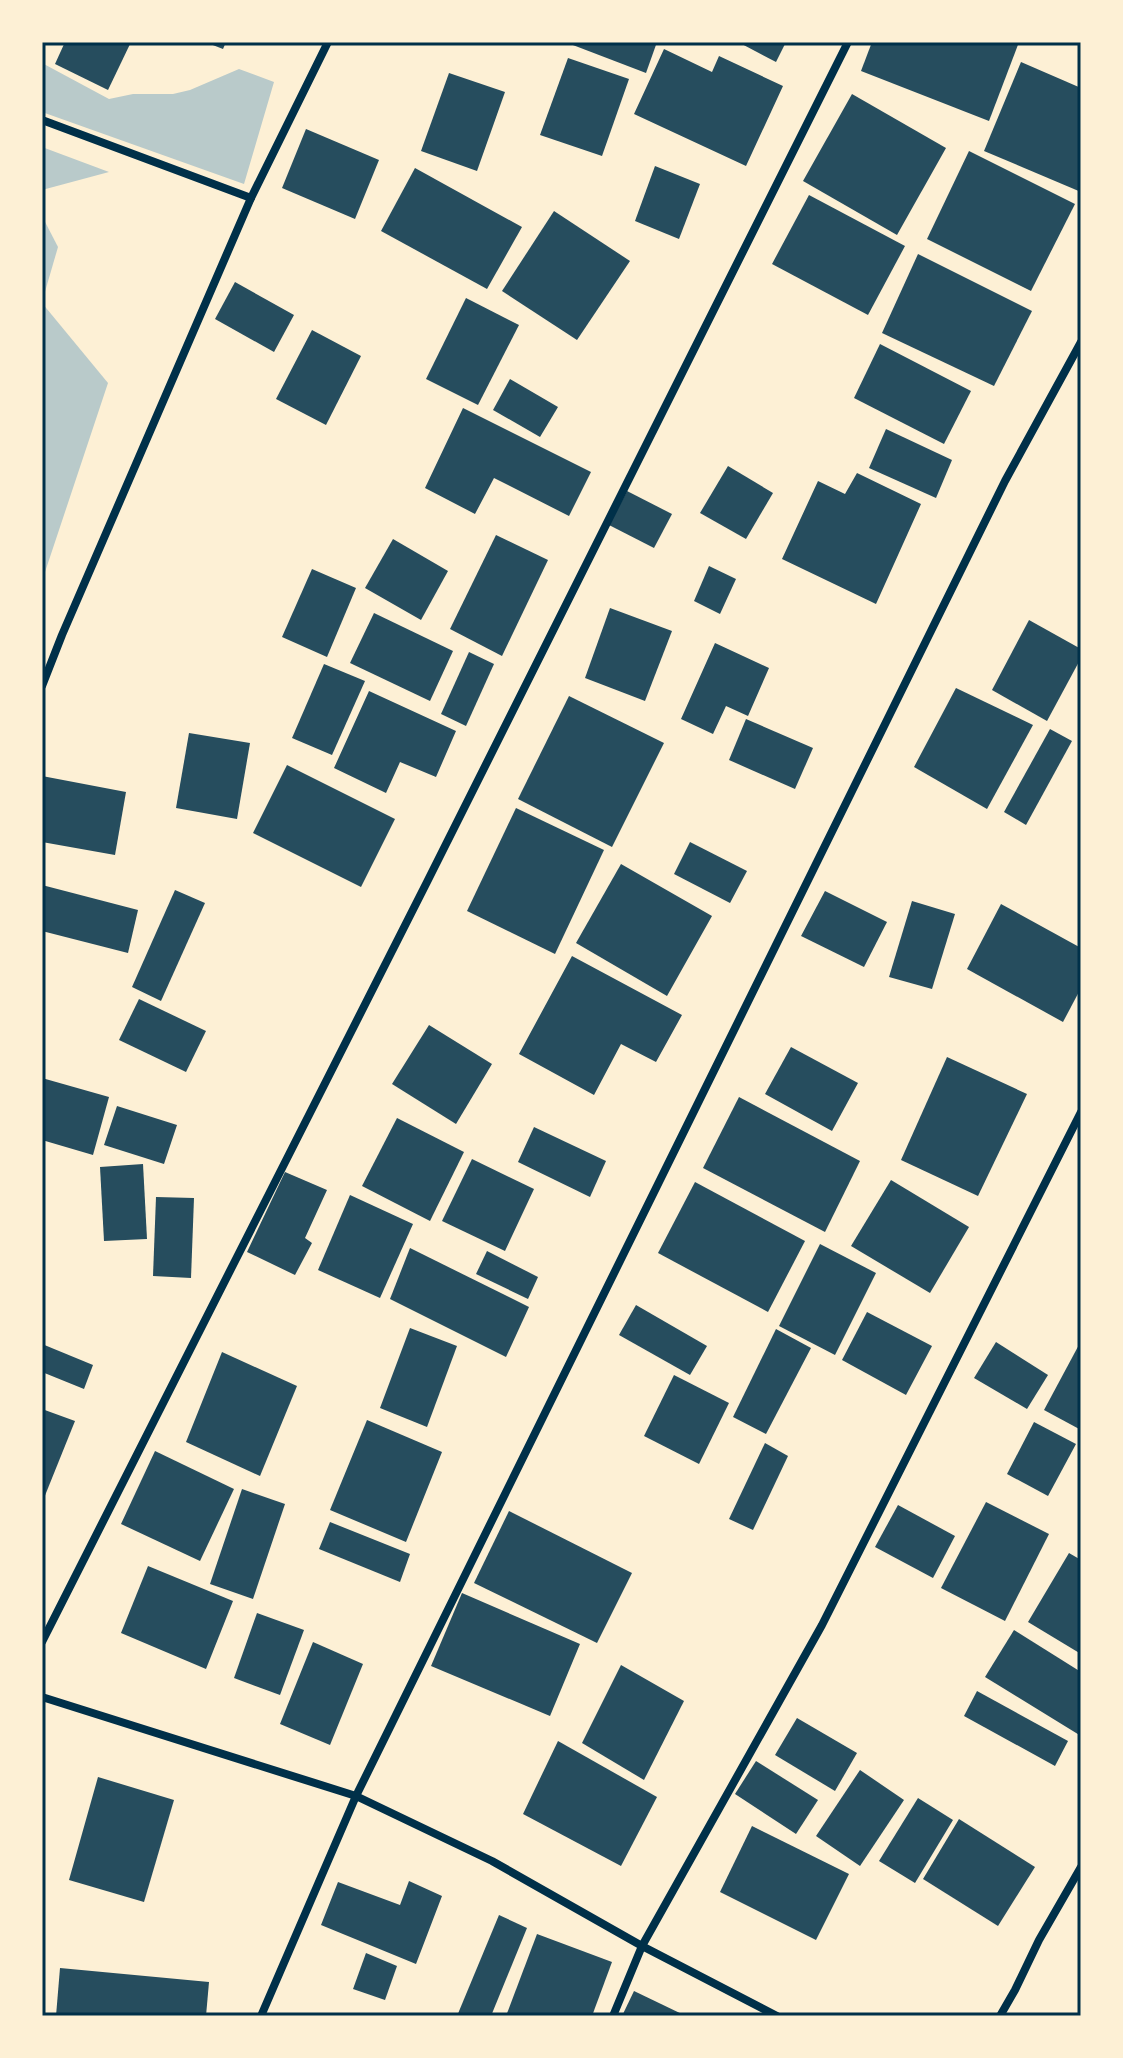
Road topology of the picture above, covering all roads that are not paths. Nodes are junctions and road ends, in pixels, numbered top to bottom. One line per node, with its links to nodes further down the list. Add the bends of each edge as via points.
1 (328, 42): 4 (street)
2 (848, 42): 8 (street)
3 (42, 120): 4 (street)
4 (251, 198): 6 (street)
5 (1081, 342): 10 (street, via 1005,481)
6 (42, 686)
7 (1081, 1112): 12 (street, via 822,1625)
8 (42, 1642)
9 (42, 1697): 10 (street)
10 (356, 1796): 12 (street, via 492,1861); 13 (street)
11 (1081, 1867): 16 (street)
12 (642, 1946): 14 (street); 15 (street)
13 (261, 2016)
14 (613, 2016)
15 (777, 2016)
16 (1000, 2016)

